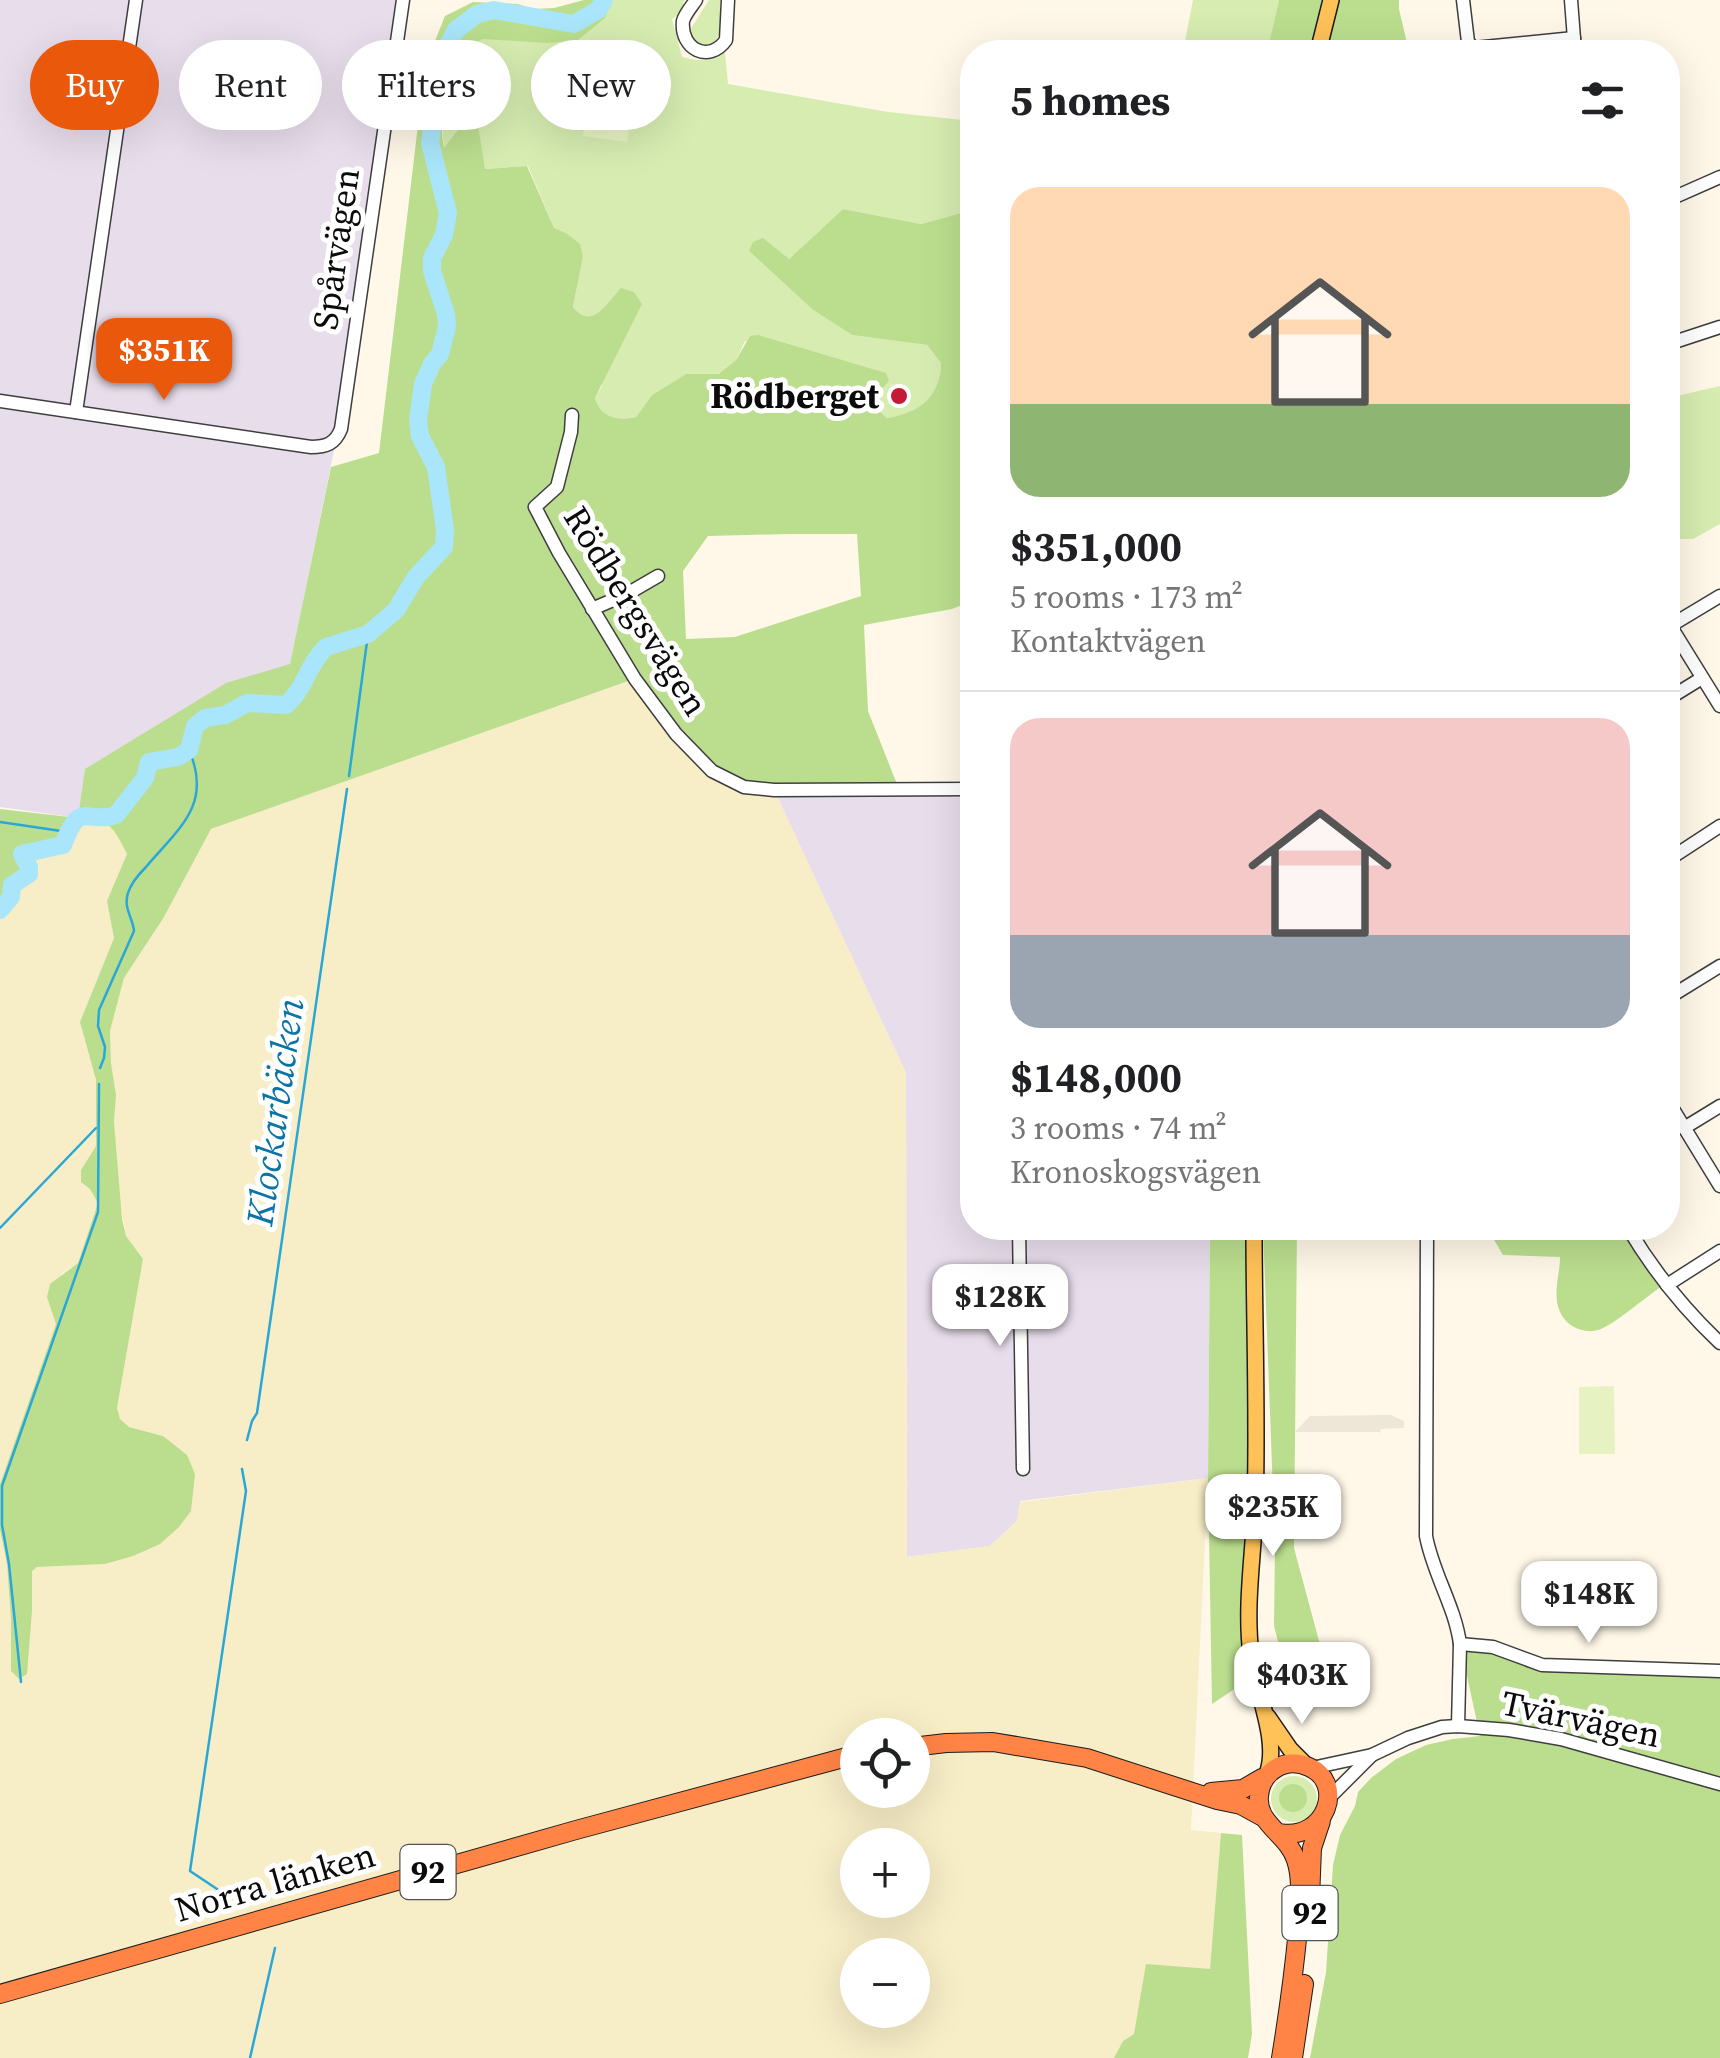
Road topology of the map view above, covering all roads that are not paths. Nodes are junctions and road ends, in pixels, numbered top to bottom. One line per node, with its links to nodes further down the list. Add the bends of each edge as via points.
1 (136, 0): 16 (street)
2 (403, 0): 16 (street, Spårvägen, via 338,438 311,447)
3 (696, 0): 4 (street, via 683,18 684,34 705,53 726,40)
4 (728, 0)
5 (1331, 0): 8 (main road)
6 (1463, 0): 9 (street)
7 (1571, 0): 10 (street)
8 (1321, 40)
9 (1468, 40)
10 (1575, 40)
11 (1720, 177): 12 (street)
12 (1680, 195)
13 (1720, 327): 14 (street)
14 (1680, 340)
15 (0, 401): 16 (street)
16 (76, 412)
17 (572, 415): 20 (street, Rödbergsvägen, via 558,487 535,507)
18 (658, 576): 20 (street)
19 (1720, 596): 21 (street)
20 (592, 609): 26 (street, Rödbergsvägen, via 634,679 712,772 774,790)
21 (1680, 618)
22 (1680, 642): 23 (street)
23 (1702, 678): 24 (street); 25 (street)
24 (1680, 692)
25 (1720, 706)
26 (960, 789)
27 (1720, 826): 28 (street)
28 (1680, 852)
29 (1720, 966): 30 (street)
30 (1680, 991)
31 (1720, 1106): 33 (street)
32 (1680, 1122): 33 (street)
33 (1684, 1128): 34 (street)
34 (1720, 1186)
35 (1019, 1240): 42 (street)
36 (1254, 1240): 45 (main road, via 1248,1604)
37 (1427, 1240): 43 (street, via 1426,1536)
38 (1635, 1240): 40 (street)
39 (1720, 1251): 40 (street)
40 (1667, 1286): 41 (street)
41 (1720, 1343)
42 (1023, 1469)
43 (1460, 1644): 44 (street, via 1542,1666); 46 (street)
44 (1720, 1671)
45 (1266, 1713): 50 (main road); 51 (main road, via 1271,1764)
46 (1458, 1726): 48 (street, Tvärvägen); 52 (street, Tvärvägen, via 1561,1739)
47 (930, 1744): 53 (highway, 92, via 994,1742 1087,1758)
48 (1372, 1755): 50 (street, Tvärvägen); 54 (street, Tvärvägen)
49 (840, 1759): 57 (highway, Norra länken / 92)
50 (1310, 1767): 51 (highway, 92, via 1287,1764); 54 (highway, via 1320,1776)
51 (1264, 1776): 53 (highway, 92, via 1243,1789); 55 (highway)
52 (1720, 1784)
53 (1200, 1793): 55 (highway, 92)
54 (1326, 1806): 56 (highway, 92, via 1308,1830); 59 (highway, 92, via 1312,1848)
55 (1262, 1816): 56 (highway, 92)
56 (1280, 1833): 58 (highway, 92, via 1296,1860 1300,1898)
57 (0, 1994)
58 (1280, 2058)
59 (1293, 2058)

